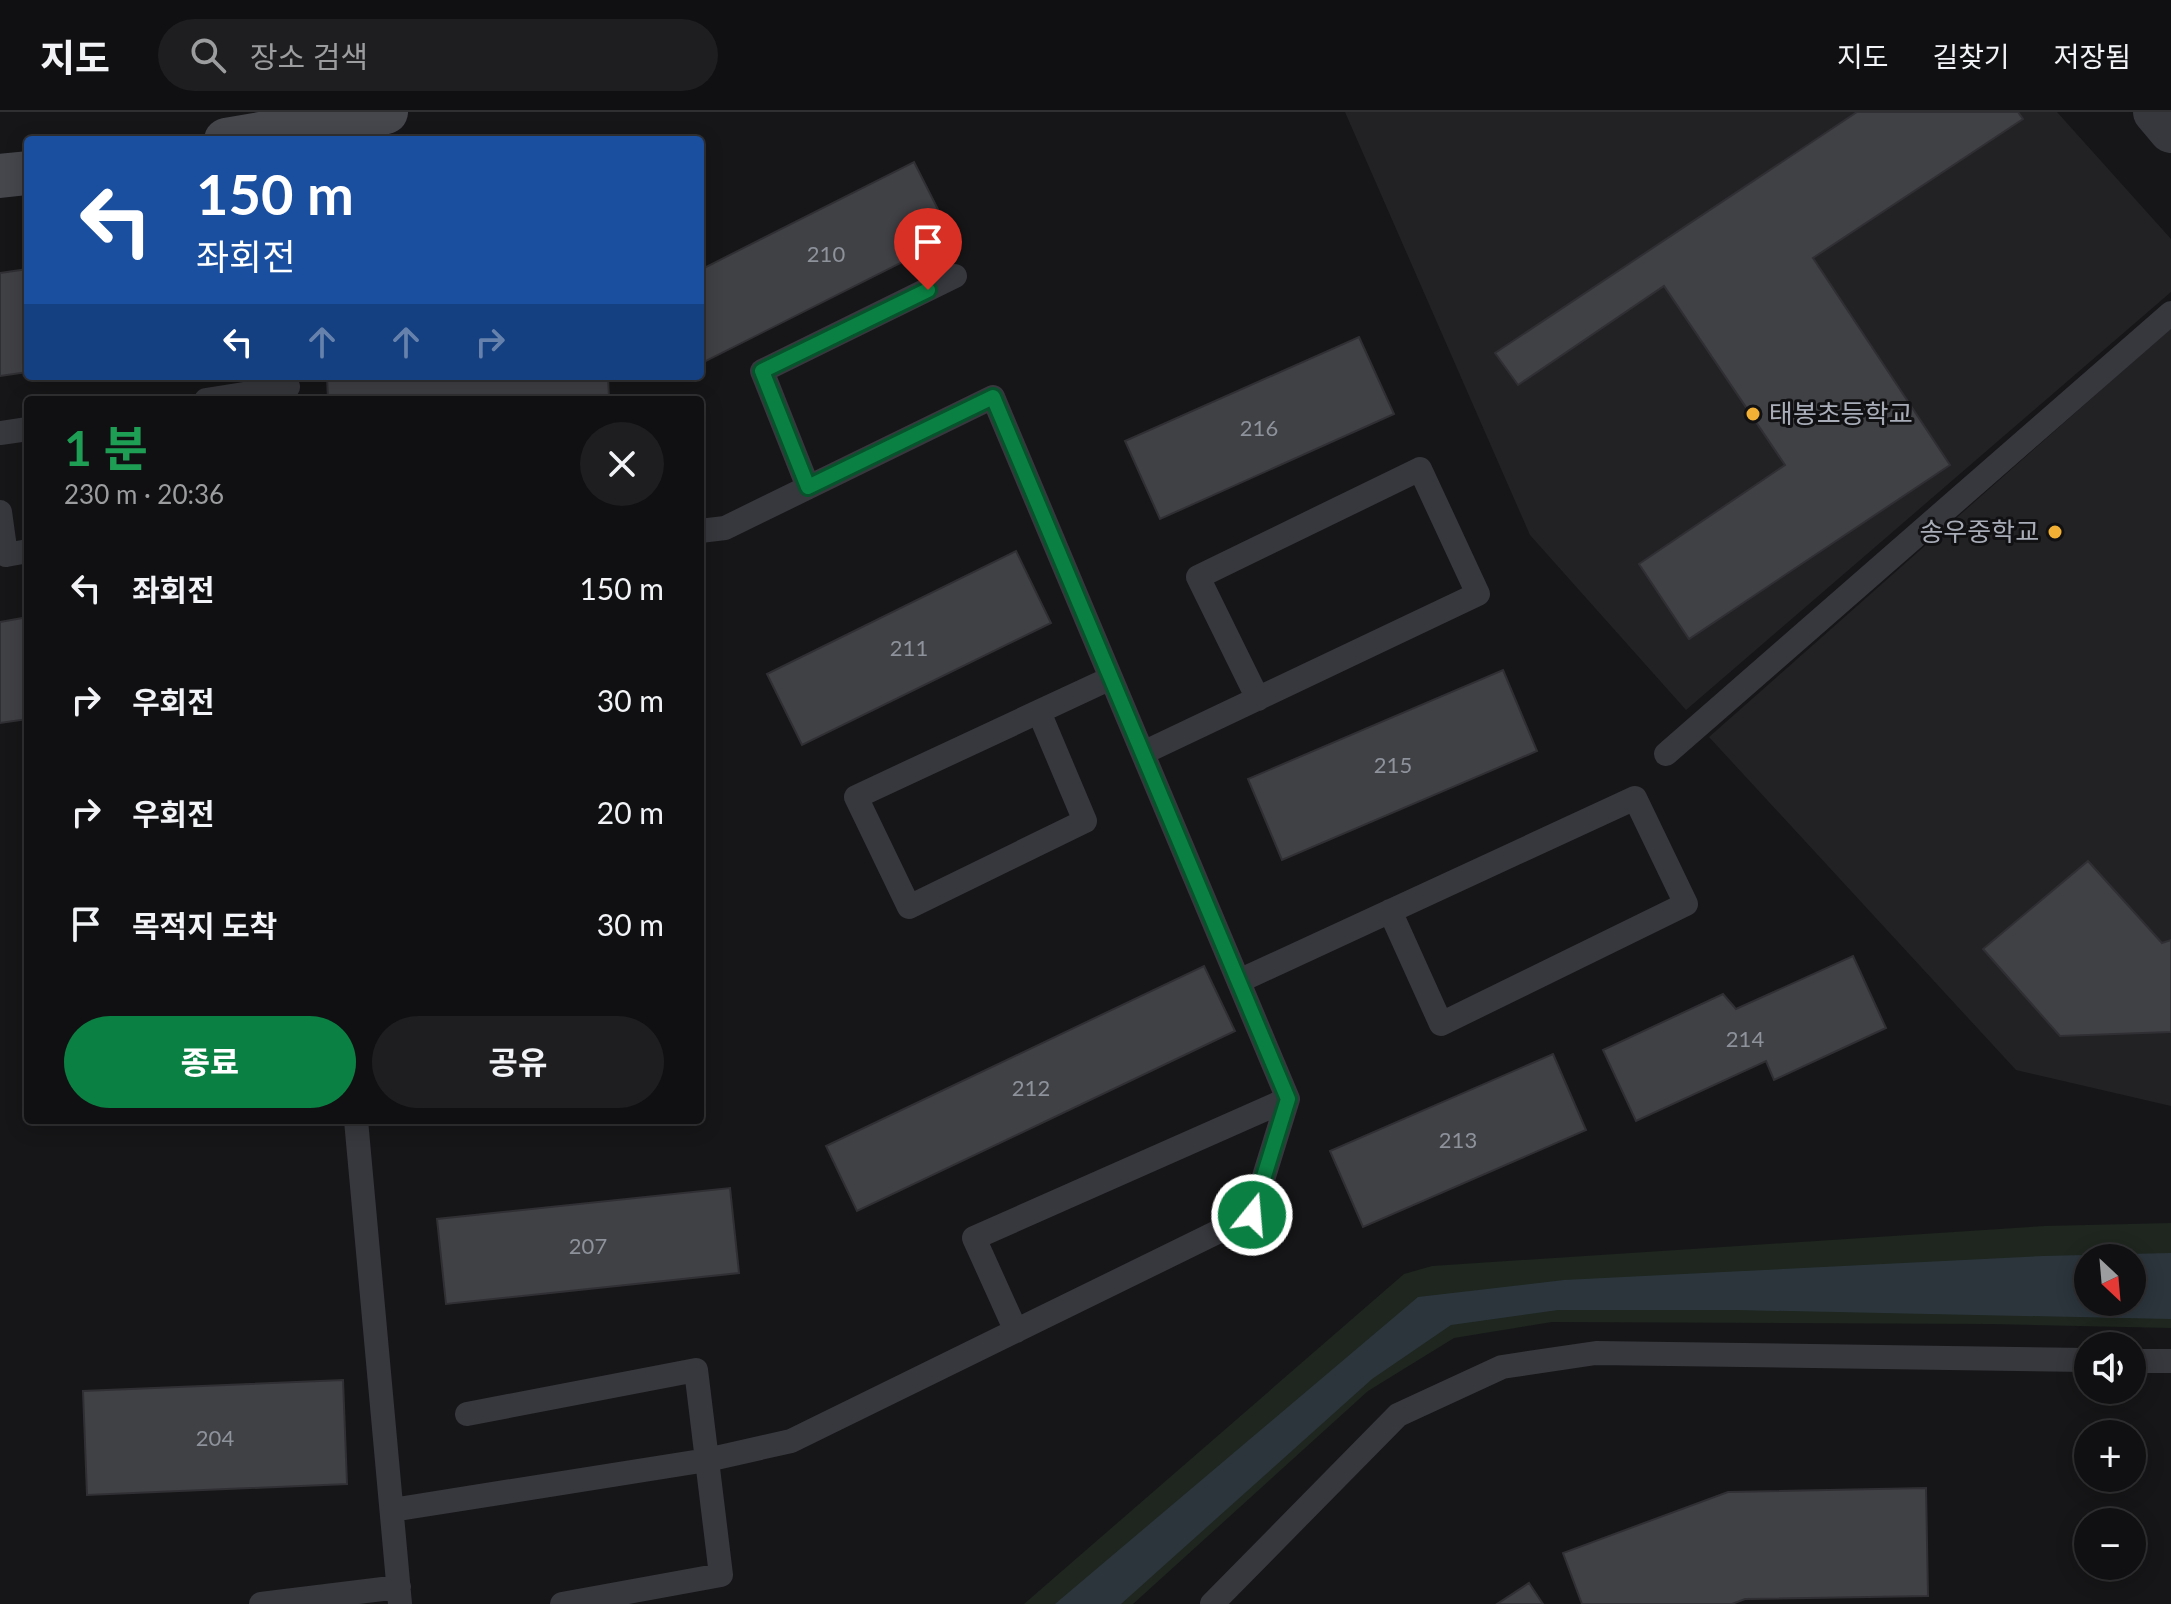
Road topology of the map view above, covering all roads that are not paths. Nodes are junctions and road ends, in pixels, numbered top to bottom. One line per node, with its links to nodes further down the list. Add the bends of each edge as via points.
1 (386, 112): 4 (main road)
2 (2155, 112): 3 (street)
3 (2171, 131)
4 (268, 136)
5 (24, 173): 6 (main road)
6 (0, 176)
7 (955, 276): 13 (lane, via 762,371)
8 (2171, 313): 21 (lane)
9 (288, 388): 10 (lane)
10 (233, 396)
11 (24, 430): 12 (lane)
12 (0, 433)
13 (808, 487): 15 (lane, via 725,528); 17 (lane, via 993,397)
14 (0, 512): 16 (lane, via 6,555)
15 (704, 531)
16 (24, 552)
17 (1111, 678): 19 (lane); 20 (lane)
18 (1258, 699): 18 (lane, via 1478,594 1420,469 1198,577); 20 (lane)
19 (1039, 712): 19 (lane, via 856,797 909,907 1085,821)
20 (1143, 753): 23 (lane)
21 (1666, 754)
22 (1390, 911): 22 (lane, via 1635,798 1686,904 1441,1024); 23 (lane)
23 (1239, 981): 24 (lane)
24 (1288, 1099): 26 (lane, via 1252,1215); 26 (lane, via 974,1238)
25 (356, 1124): 32 (lane)
26 (1016, 1331): 31 (lane, via 791,1441)
27 (2074, 1360): 37 (lane, via 1596,1353 1502,1367 1398,1415)
28 (2146, 1361): 29 (lane)
29 (2171, 1361)
30 (467, 1414): 31 (lane, via 696,1370)
31 (707, 1460): 32 (lane); 36 (lane, via 721,1575)
32 (392, 1510): 33 (lane)
33 (400, 1595): 34 (lane)
34 (340, 1599): 35 (lane)
35 (261, 1604)
36 (562, 1604)
37 (1212, 1604)

